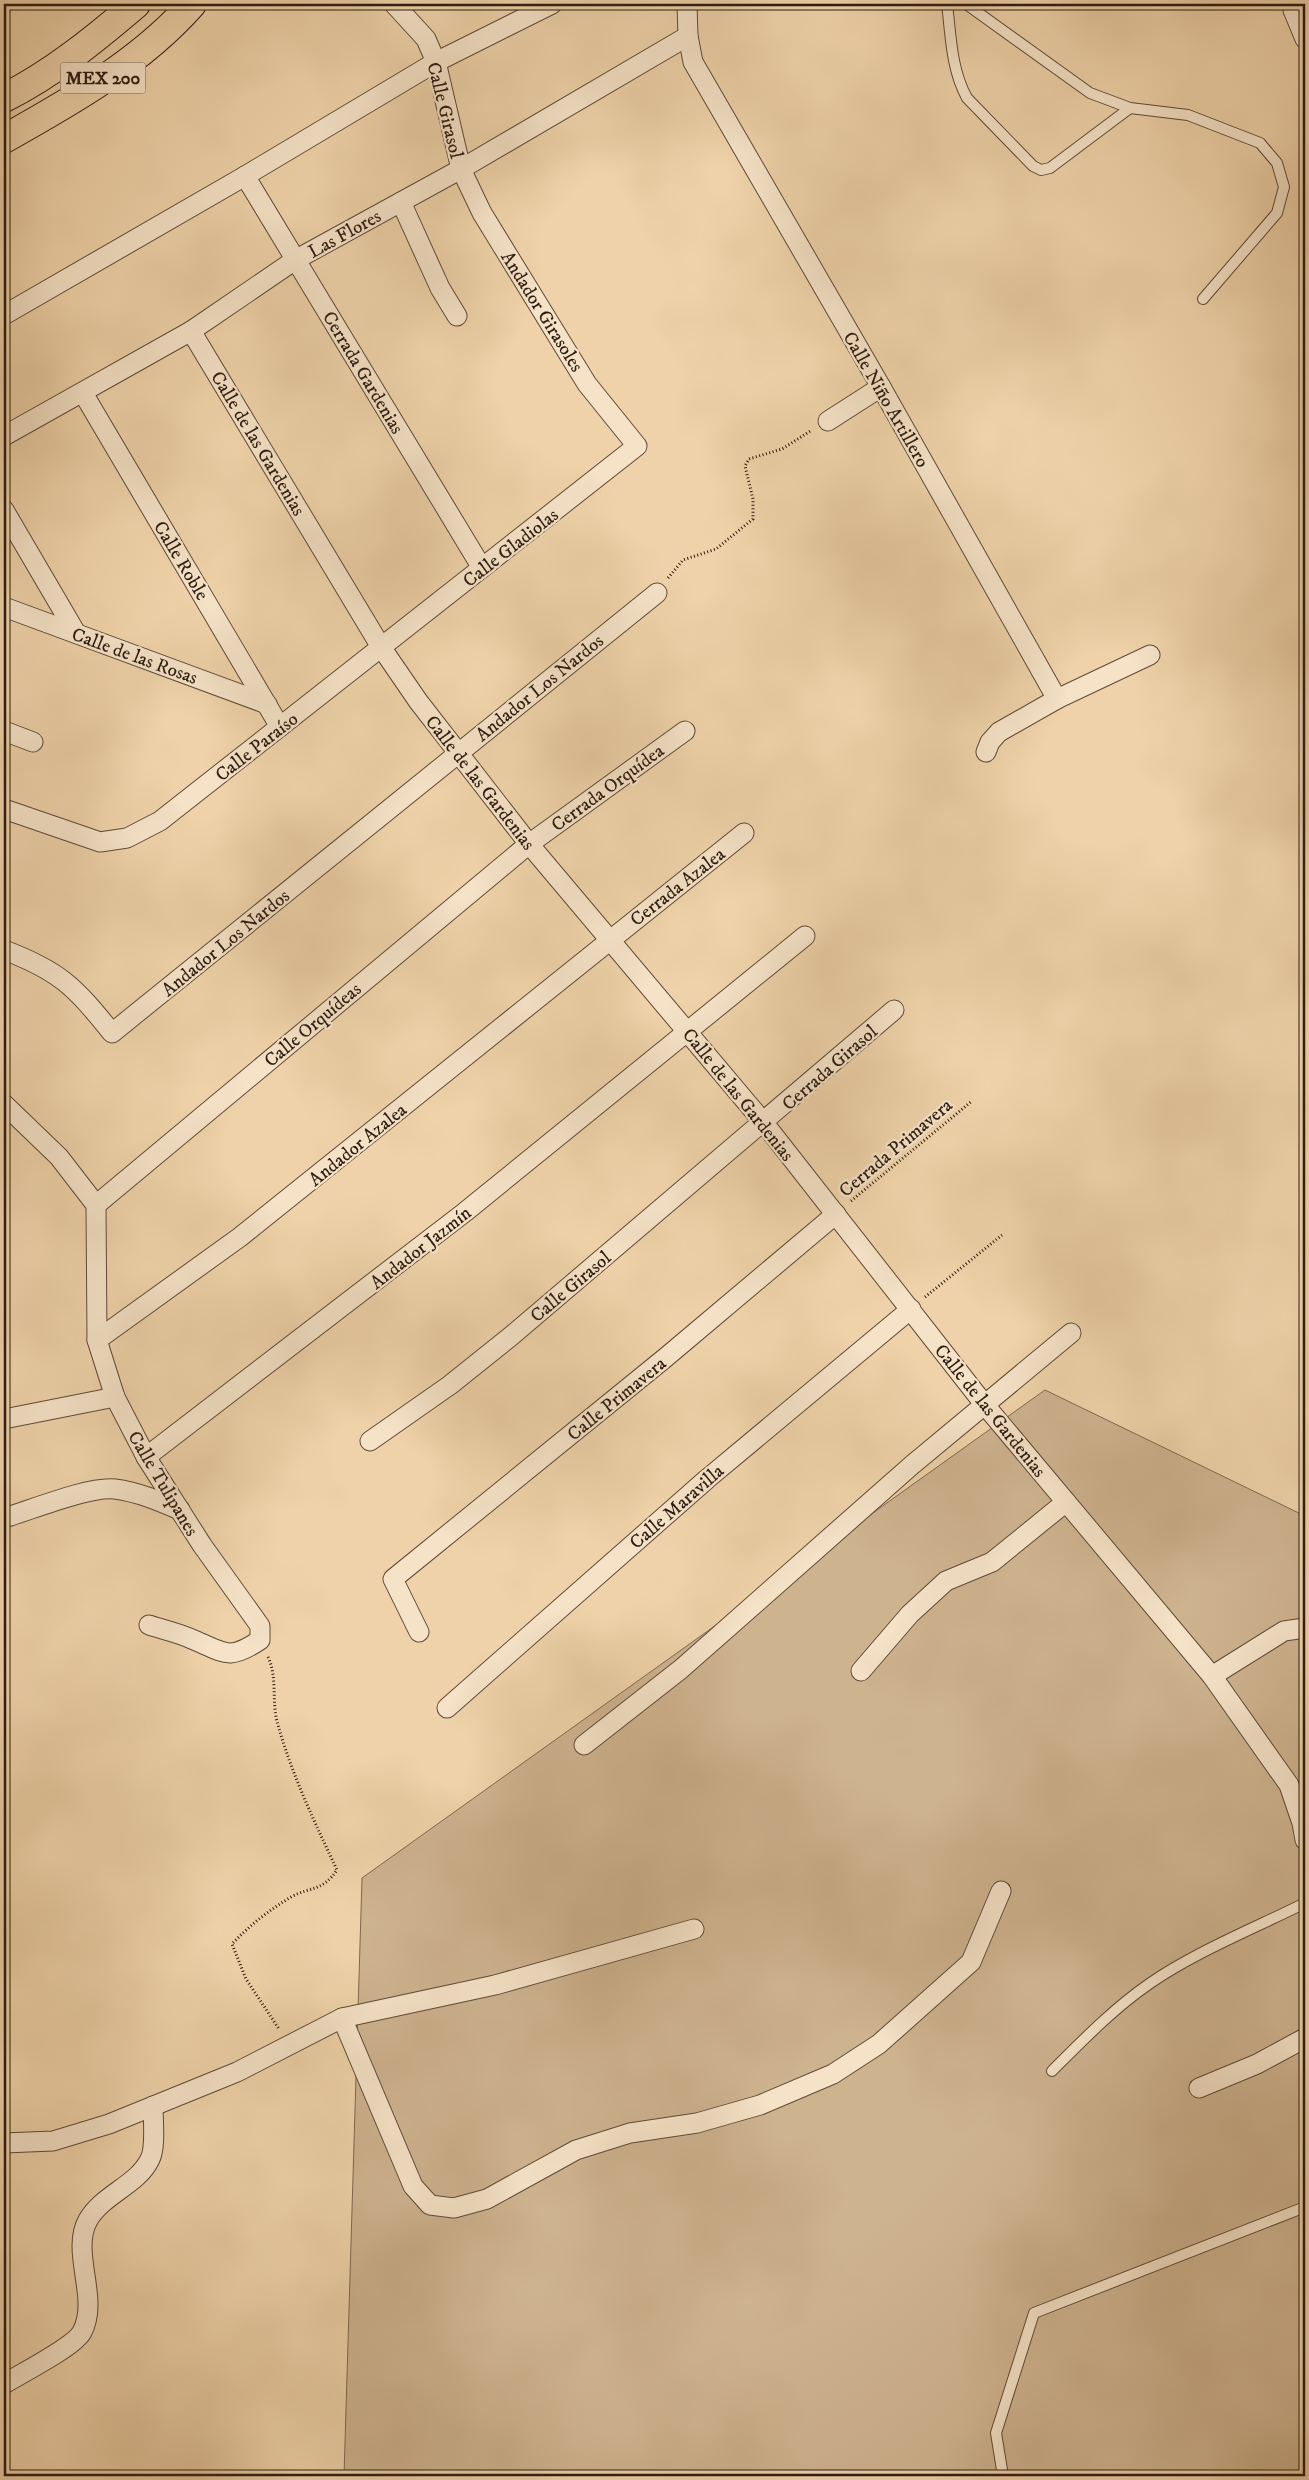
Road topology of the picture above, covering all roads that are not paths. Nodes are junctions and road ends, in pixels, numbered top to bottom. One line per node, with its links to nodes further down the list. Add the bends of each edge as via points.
1 (136, 4): 12 (main road, MEX 200, via 91,42)
2 (192, 4): 14 (main road, MEX 200, via 131,59 65,104)
3 (394, 4): 11 (street, Calle Girasol, via 426,39)
4 (552, 4): 11 (street)
5 (687, 4): 9 (street, Calle Niño Artillero)
6 (947, 4): 13 (lane, via 960,85 968,98 1033,166 1041,170 1050,168)
7 (966, 4): 13 (lane, via 1090,93)
8 (1293, 4): 10 (street)
9 (688, 36): 15 (street, Las Flores); 23 (street, Calle Niño Artillero, via 693,62)
10 (1305, 39)
11 (436, 62): 15 (street, Calle Girasol); 16 (street)
12 (4, 98)
13 (1130, 108): 19 (lane, via 1188,115 1260,143 1277,164 1284,187 1277,213)
14 (4, 139)
15 (461, 169): 17 (street, Las Flores); 27 (street, Andador Girasoles, via 482,213 588,384)
16 (245, 176): 18 (street, Cerrada Gardenias); 20 (street)
17 (401, 202): 18 (street, Las Flores); 21 (street, via 440,288)
18 (295, 260): 22 (street, Las Flores); 29 (street, Cerrada Gardenias)
19 (1203, 299)
20 (4, 315)
21 (457, 316)
22 (191, 331): 24 (street, Las Flores); 33 (street, Calle de las Gardenias)
23 (881, 387): 25 (street); 35 (street, Calle Niño Artillero)
24 (83, 393): 26 (street, Las Flores); 36 (street, Calle Roble)
25 (828, 420)
26 (4, 436)
27 (637, 446): 29 (street, Calle Gladiolas)
28 (4, 510): 32 (street)
29 (482, 568): 33 (street, Calle Gladiolas)
30 (658, 593): 42 (street, Andador Los Nardos)
31 (4, 606): 32 (street, Calle de las Rosas)
32 (76, 633): 36 (street, Calle de las Rosas)
33 (381, 647): 37 (street, Calle Paraíso); 42 (street, Calle de las Gardenias)
34 (1150, 655): 35 (street)
35 (1057, 699): 41 (street, via 999,732)
36 (267, 704): 37 (street, Calle Roble)
37 (280, 726): 43 (street, Calle Paraíso, via 160,821 127,838 100,842)
38 (4, 731): 40 (street)
39 (685, 731): 45 (street, Cerrada Orquídea)
40 (33, 742)
41 (986, 752)
42 (457, 753): 45 (street, Calle de las Gardenias); 48 (street, Andador Los Nardos, via 112,1033 85,998 61,976)
43 (4, 809)
44 (744, 833): 47 (street, Cerrada Azalea)
45 (529, 844): 47 (street, Calle de las Gardenias); 53 (street, Calle Orquídeas)
46 (805, 936): 50 (street, Andador Jazmín)
47 (609, 940): 50 (street, Calle de las Gardenias); 57 (street, Andador Azalea, via 247,1232)
48 (4, 950)
49 (894, 1010): 52 (street, Cerrada Girasol)
50 (688, 1032): 52 (street, Calle de las Gardenias); 62 (street, Andador Jazmín, via 458,1218)
51 (4, 1104): 53 (street, via 59,1157)
52 (764, 1123): 54 (street, Calle de las Gardenias); 61 (street, Calle Girasol, via 458,1379)
53 (96, 1205): 57 (street, Calle Tulipanes)
54 (836, 1214): 55 (street, Calle de las Gardenias); 68 (street, Calle Primavera, via 393,1579)
55 (911, 1309): 59 (street, Calle de las Gardenias); 71 (street, Calle Maravilla, via 714,1472)
56 (1071, 1333): 59 (street)
57 (97, 1340): 58 (street, Calle Tulipanes)
58 (114, 1397): 60 (street); 62 (street, Calle Tulipanes)
59 (984, 1404): 63 (street, Calle de las Gardenias); 72 (street, via 681,1669)
60 (4, 1419)
61 (370, 1441)
62 (146, 1457): 64 (street, Calle Tulipanes)
63 (1066, 1502): 69 (street, via 992,1562 946,1581 910,1614); 70 (street, Calle de las Gardenias)
64 (180, 1510): 65 (street, via 145,1495 113,1488 91,1491); 66 (street, Calle Tulipanes, via 260,1626 260,1640 245,1650 217,1652 194,1640)
65 (4, 1518)
66 (149, 1625)
67 (1305, 1628): 70 (street, via 1284,1631)
68 (419, 1632)
69 (861, 1671)
70 (1212, 1676): 73 (street, Calle de las Gardenias, via 1289,1785)
71 (447, 1708)
72 (584, 1745)
73 (1305, 1840)
74 (1001, 1891): 77 (street, via 971,1962 879,2044 833,2074 760,2105 697,2123 630,2134 576,2150 487,2199 454,2208 430,2205 412,2186)
75 (1305, 1902): 79 (lane, via 1150,1984 1109,2015)
76 (694, 1929): 77 (street, via 495,1985)
77 (342, 2018): 81 (street, via 237,2072)
78 (1305, 2038): 80 (street, via 1256,2064)
79 (1052, 2071)
80 (1199, 2088)
81 (154, 2106): 82 (street, via 109,2124 53,2140); 84 (street, via 151,2158 88,2220 82,2250 88,2312 82,2333)
82 (4, 2143)
83 (1305, 2207): 85 (lane, via 1034,2312 996,2434)
84 (4, 2384)
85 (1003, 2476)

